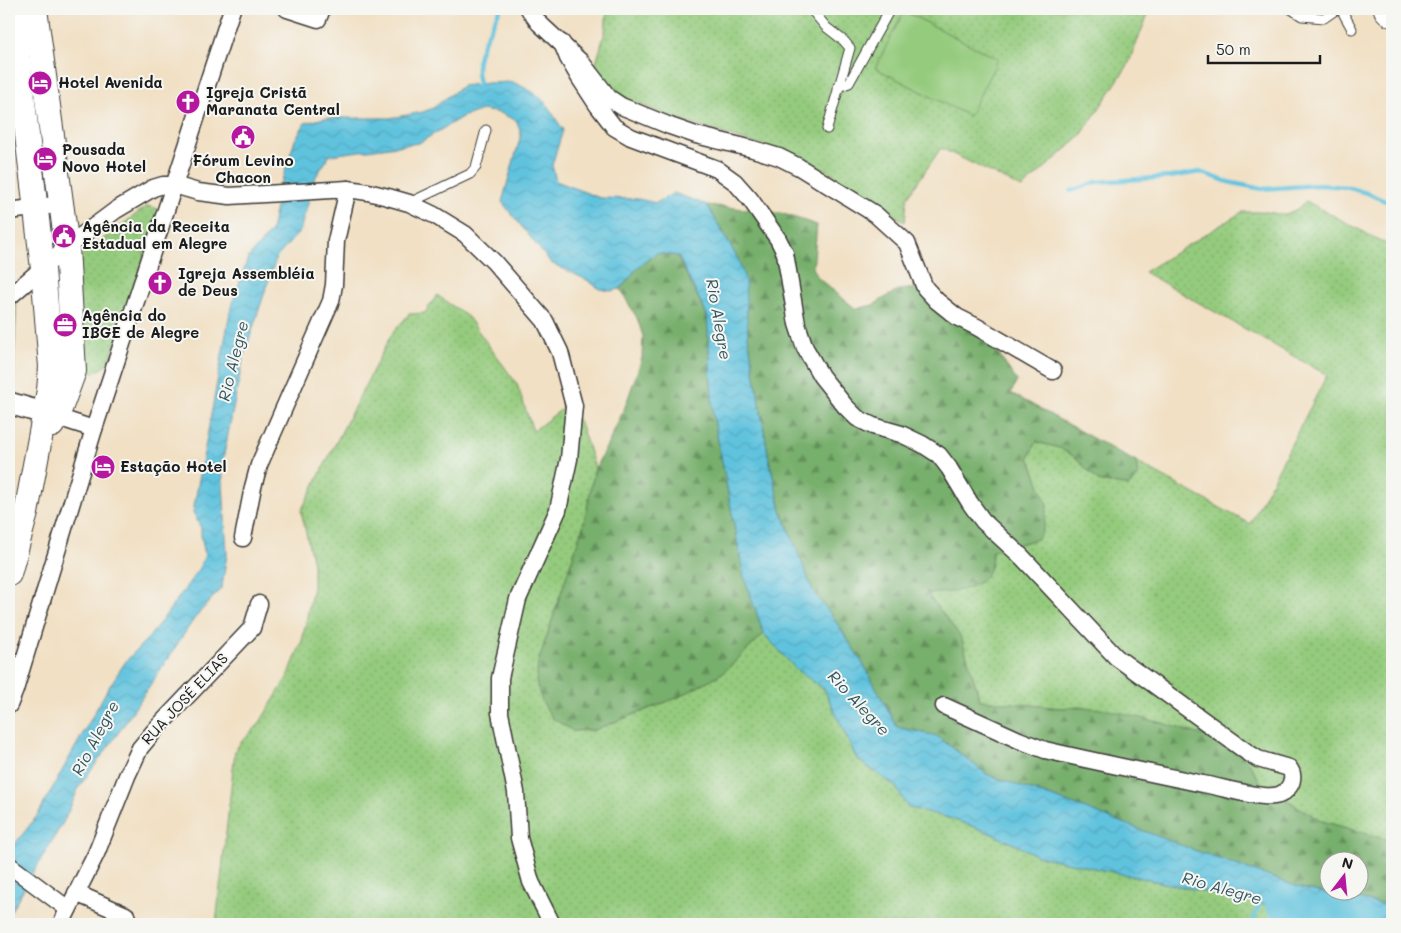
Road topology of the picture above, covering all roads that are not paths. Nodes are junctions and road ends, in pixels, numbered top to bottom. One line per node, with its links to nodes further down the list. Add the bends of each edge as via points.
1 (35, 9): 12 (street); 21 (main road)
2 (232, 9): 19 (street)
3 (287, 9): 4 (street, via 318,19)
4 (322, 9)
5 (529, 9): 15 (street, via 539,23)
6 (811, 9): 16 (lane, via 850,48)
7 (890, 9): 16 (lane, via 848,83)
8 (1291, 9): 9 (lane, via 1302,16 1324,18)
9 (1336, 9)
10 (1340, 9): 14 (lane)
11 (1388, 9): 13 (highway)
12 (11, 10): 23 (main road)
13 (1392, 13)
14 (1352, 29)
15 (562, 43): 28 (street, via 609,98 621,106 696,135 779,157 875,214 907,243 925,288 937,301 957,317); 36 (street, via 579,78 614,127 631,137 717,169 750,199 785,253 797,324 805,348 821,376 845,406 872,426 901,434 939,455 983,521 1116,657 1247,752 1258,759 1289,768 1293,774 1288,789 1275,796 1228,789 1045,750)
16 (838, 87): 17 (lane)
17 (826, 129)
18 (486, 130): 22 (lane, via 476,167 470,174)
19 (174, 185): 20 (street, via 230,196); 25 (street, via 158,186 134,199); 31 (street)
20 (348, 190): 22 (street, via 368,192); 32 (street, via 336,241 331,302 260,465)
21 (63, 204): 23 (street); 25 (main road)
22 (409, 204): 42 (street, via 465,234 494,262 544,321 560,352 574,406 569,459 558,510 518,599 500,678 500,713 516,792 519,838 531,882)
23 (36, 207): 24 (street); 26 (main road)
24 (9, 211)
25 (67, 247): 26 (street); 30 (main road, via 74,371)
26 (43, 269): 27 (street); 30 (main road)
27 (9, 297)
28 (1053, 371)
29 (9, 403): 30 (street)
30 (50, 415): 31 (street); 33 (main road, via 38,447 26,513)
31 (94, 429): 35 (street)
32 (243, 538)
33 (9, 574)
34 (259, 604): 38 (street, RUA JOSÉ ELIAS, via 252,628 140,748 96,854)
35 (9, 704)
36 (944, 706)
37 (9, 865): 39 (street)
38 (76, 893): 39 (street, RUA JOSÉ ELIAS); 41 (street, via 126,915)
39 (68, 909): 40 (street, RUA JOSÉ ELIAS)
40 (61, 924)
41 (129, 924)
42 (552, 924)

